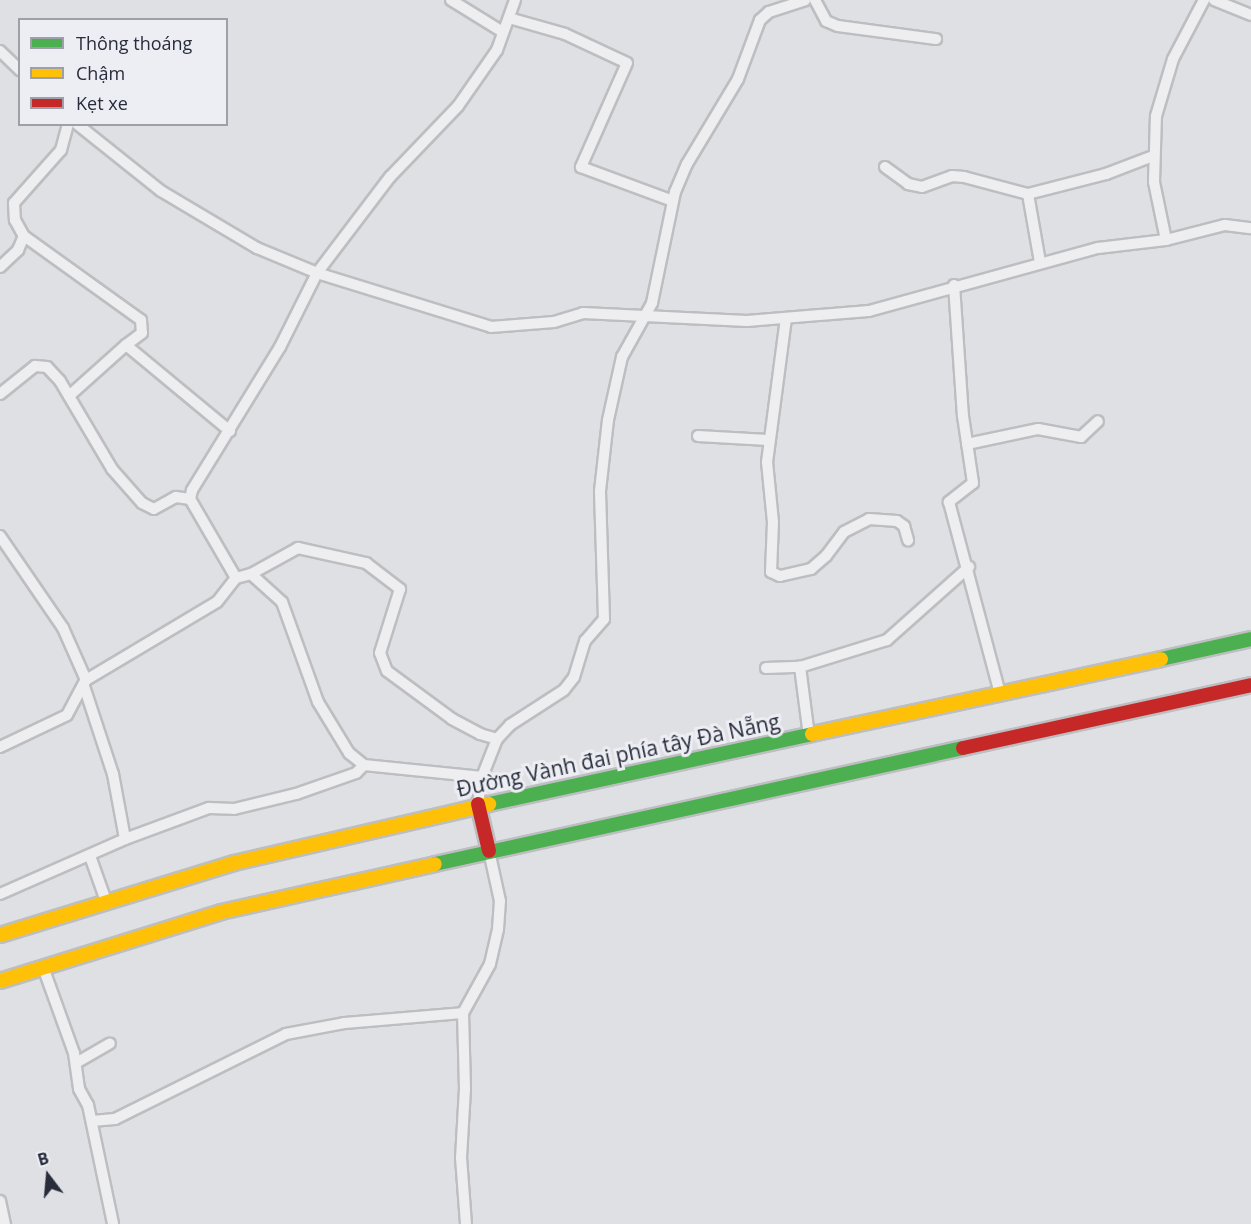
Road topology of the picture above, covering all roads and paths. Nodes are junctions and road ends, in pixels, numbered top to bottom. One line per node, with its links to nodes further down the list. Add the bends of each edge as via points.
1 (452, 0): 9 (street)
2 (515, 0): 8 (street)
3 (805, 0): 18 (street, via 769,12 760,20 738,79 687,164)
4 (815, 0): 10 (street, via 826,21 838,26)
5 (1204, 0): 15 (street, via 1164,84)
6 (1214, 0): 7 (street)
7 (1251, 15)
8 (509, 18): 9 (street); 18 (street, via 565,34 627,63 581,167)
9 (501, 31): 24 (street, via 497,50 458,105 390,177)
10 (936, 39)
11 (0, 51): 12 (street)
12 (18, 68)
13 (67, 126): 20 (street, via 61,150 14,203 15,220)
14 (79, 126): 24 (street, via 160,191 257,248)
15 (1153, 156): 17 (street, via 1106,174); 21 (street, via 1158,211)
16 (885, 167): 17 (street, via 908,184 922,186 964,177)
17 (1028, 194): 22 (street)
18 (673, 201): 26 (street, via 651,303)
19 (1251, 228): 21 (street, via 1225,225)
20 (24, 236): 23 (street, via 18,249); 28 (street, via 141,320 142,333)
21 (1166, 240): 22 (street, via 1098,248)
22 (1040, 262): 25 (street)
23 (0, 267)
24 (317, 273): 26 (street, via 491,327 554,322 583,313); 32 (street)
25 (954, 285): 27 (street, via 869,311); 35 (street)
26 (641, 318): 27 (street); 49 (street, via 622,357 608,420 600,491 604,619 585,641 574,677 564,690 510,724)
27 (786, 318): 34 (street)
28 (126, 345): 30 (street); 32 (street)
29 (0, 394): 30 (street, via 39,365 47,367)
30 (69, 396): 36 (street, via 112,469 142,503 154,509 176,497)
31 (1098, 421): 35 (street, via 1081,437 1038,429)
32 (230, 431): 36 (street, via 197,480)
33 (698, 436): 34 (street)
34 (768, 440): 38 (street, via 773,522 770,564 775,575 811,569 844,532 869,519 897,521 904,526)
35 (967, 444): 39 (street, via 973,483 949,502)
36 (190, 499): 41 (street)
37 (0, 536): 45 (street, via 63,628)
38 (908, 540)
39 (969, 567): 43 (street, via 887,640); 47 (street)
40 (251, 574): 41 (street); 49 (street, via 298,548 366,563 400,589 380,653 387,671 452,719); 51 (street, via 282,602 318,702 349,753)
41 (236, 578): 45 (street, via 217,602)
42 (1251, 639): 47 (main road, Đường Vành đai phía tây Đà Nẵng)
43 (800, 667): 44 (street); 48 (street)
44 (766, 668)
45 (85, 683): 50 (street, via 67,715); 54 (street, via 113,774)
46 (1251, 685): 55 (main road)
47 (1000, 694): 48 (main road, Đường Vành đai phía tây Đà Nẵng)
48 (809, 736): 53 (main road, Đường Vành đai phía tây Đà Nẵng)
49 (497, 739): 52 (street)
50 (0, 747)
51 (364, 765): 52 (street); 54 (street, via 356,773 312,789 234,810 209,807)
52 (482, 777): 53 (street)
53 (478, 804): 55 (main road); 58 (main road, Đường Vành đai phía tây Đà Nẵng, via 234,863)
54 (125, 839): 56 (street)
55 (489, 851): 60 (main road, via 222,912); 62 (street, via 500,901 498,929 490,963)
56 (90, 856): 57 (street); 58 (street)
57 (0, 894)
58 (106, 901): 59 (main road, Đường Vành đai phía tây Đà Nẵng)
59 (0, 935)
60 (43, 967): 61 (main road); 64 (street)
61 (0, 981)
62 (463, 1013): 65 (street, via 385,1018 295,1032 115,1119); 69 (street, via 465,1089 461,1158)
63 (110, 1043): 64 (street)
64 (76, 1063): 65 (street, via 79,1089)
65 (92, 1121): 68 (street)
66 (0, 1202): 67 (street)
67 (5, 1224)
68 (112, 1224)
69 (466, 1224)

